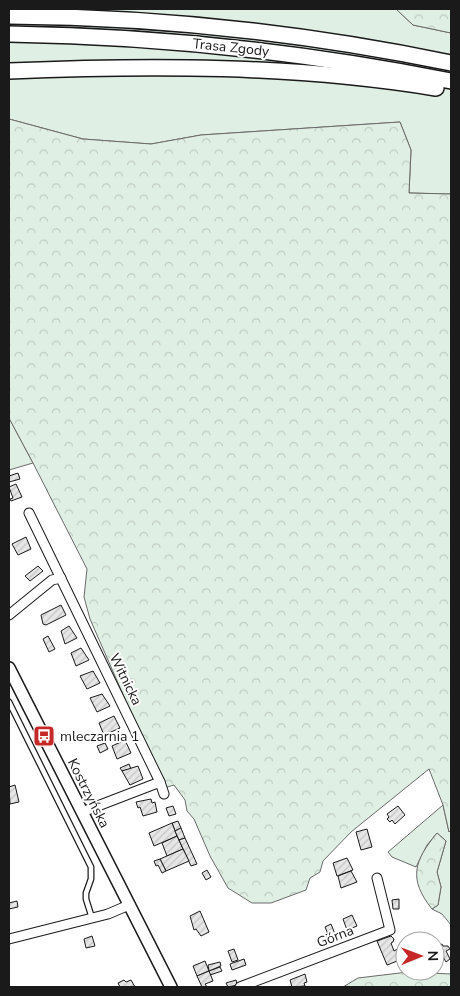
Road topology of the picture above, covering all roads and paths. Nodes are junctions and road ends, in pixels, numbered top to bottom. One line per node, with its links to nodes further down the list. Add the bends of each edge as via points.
1 (118, 9): 3 (highway, via 178,16)
2 (9, 16): 3 (highway, Trasa Zgody, via 101,18)
3 (245, 30): 5 (highway, Trasa Zgody)
4 (9, 34): 7 (highway, Trasa Zgody, via 138,38 246,48)
5 (451, 63)
6 (9, 71): 8 (highway, via 101,67 222,68 366,79)
7 (451, 81)
8 (451, 90)
9 (29, 513): 10 (street, Witnicka)
10 (61, 578): 11 (street, via 52,580); 14 (street, Witnicka)
11 (9, 615)
12 (9, 668): 16 (main road, Kostrzyńska)
13 (9, 702): 19 (lane, via 91,867 92,879 86,899)
14 (160, 782): 15 (street, Witnicka); 16 (street)
15 (164, 794)
16 (82, 812): 18 (main road, Kostrzyńska)
17 (377, 878): 22 (street, Górna, via 390,930)
18 (129, 905): 19 (street); 21 (main road, Kostrzyńska)
19 (92, 918): 20 (street)
20 (9, 939)
21 (171, 987)
22 (240, 987)

